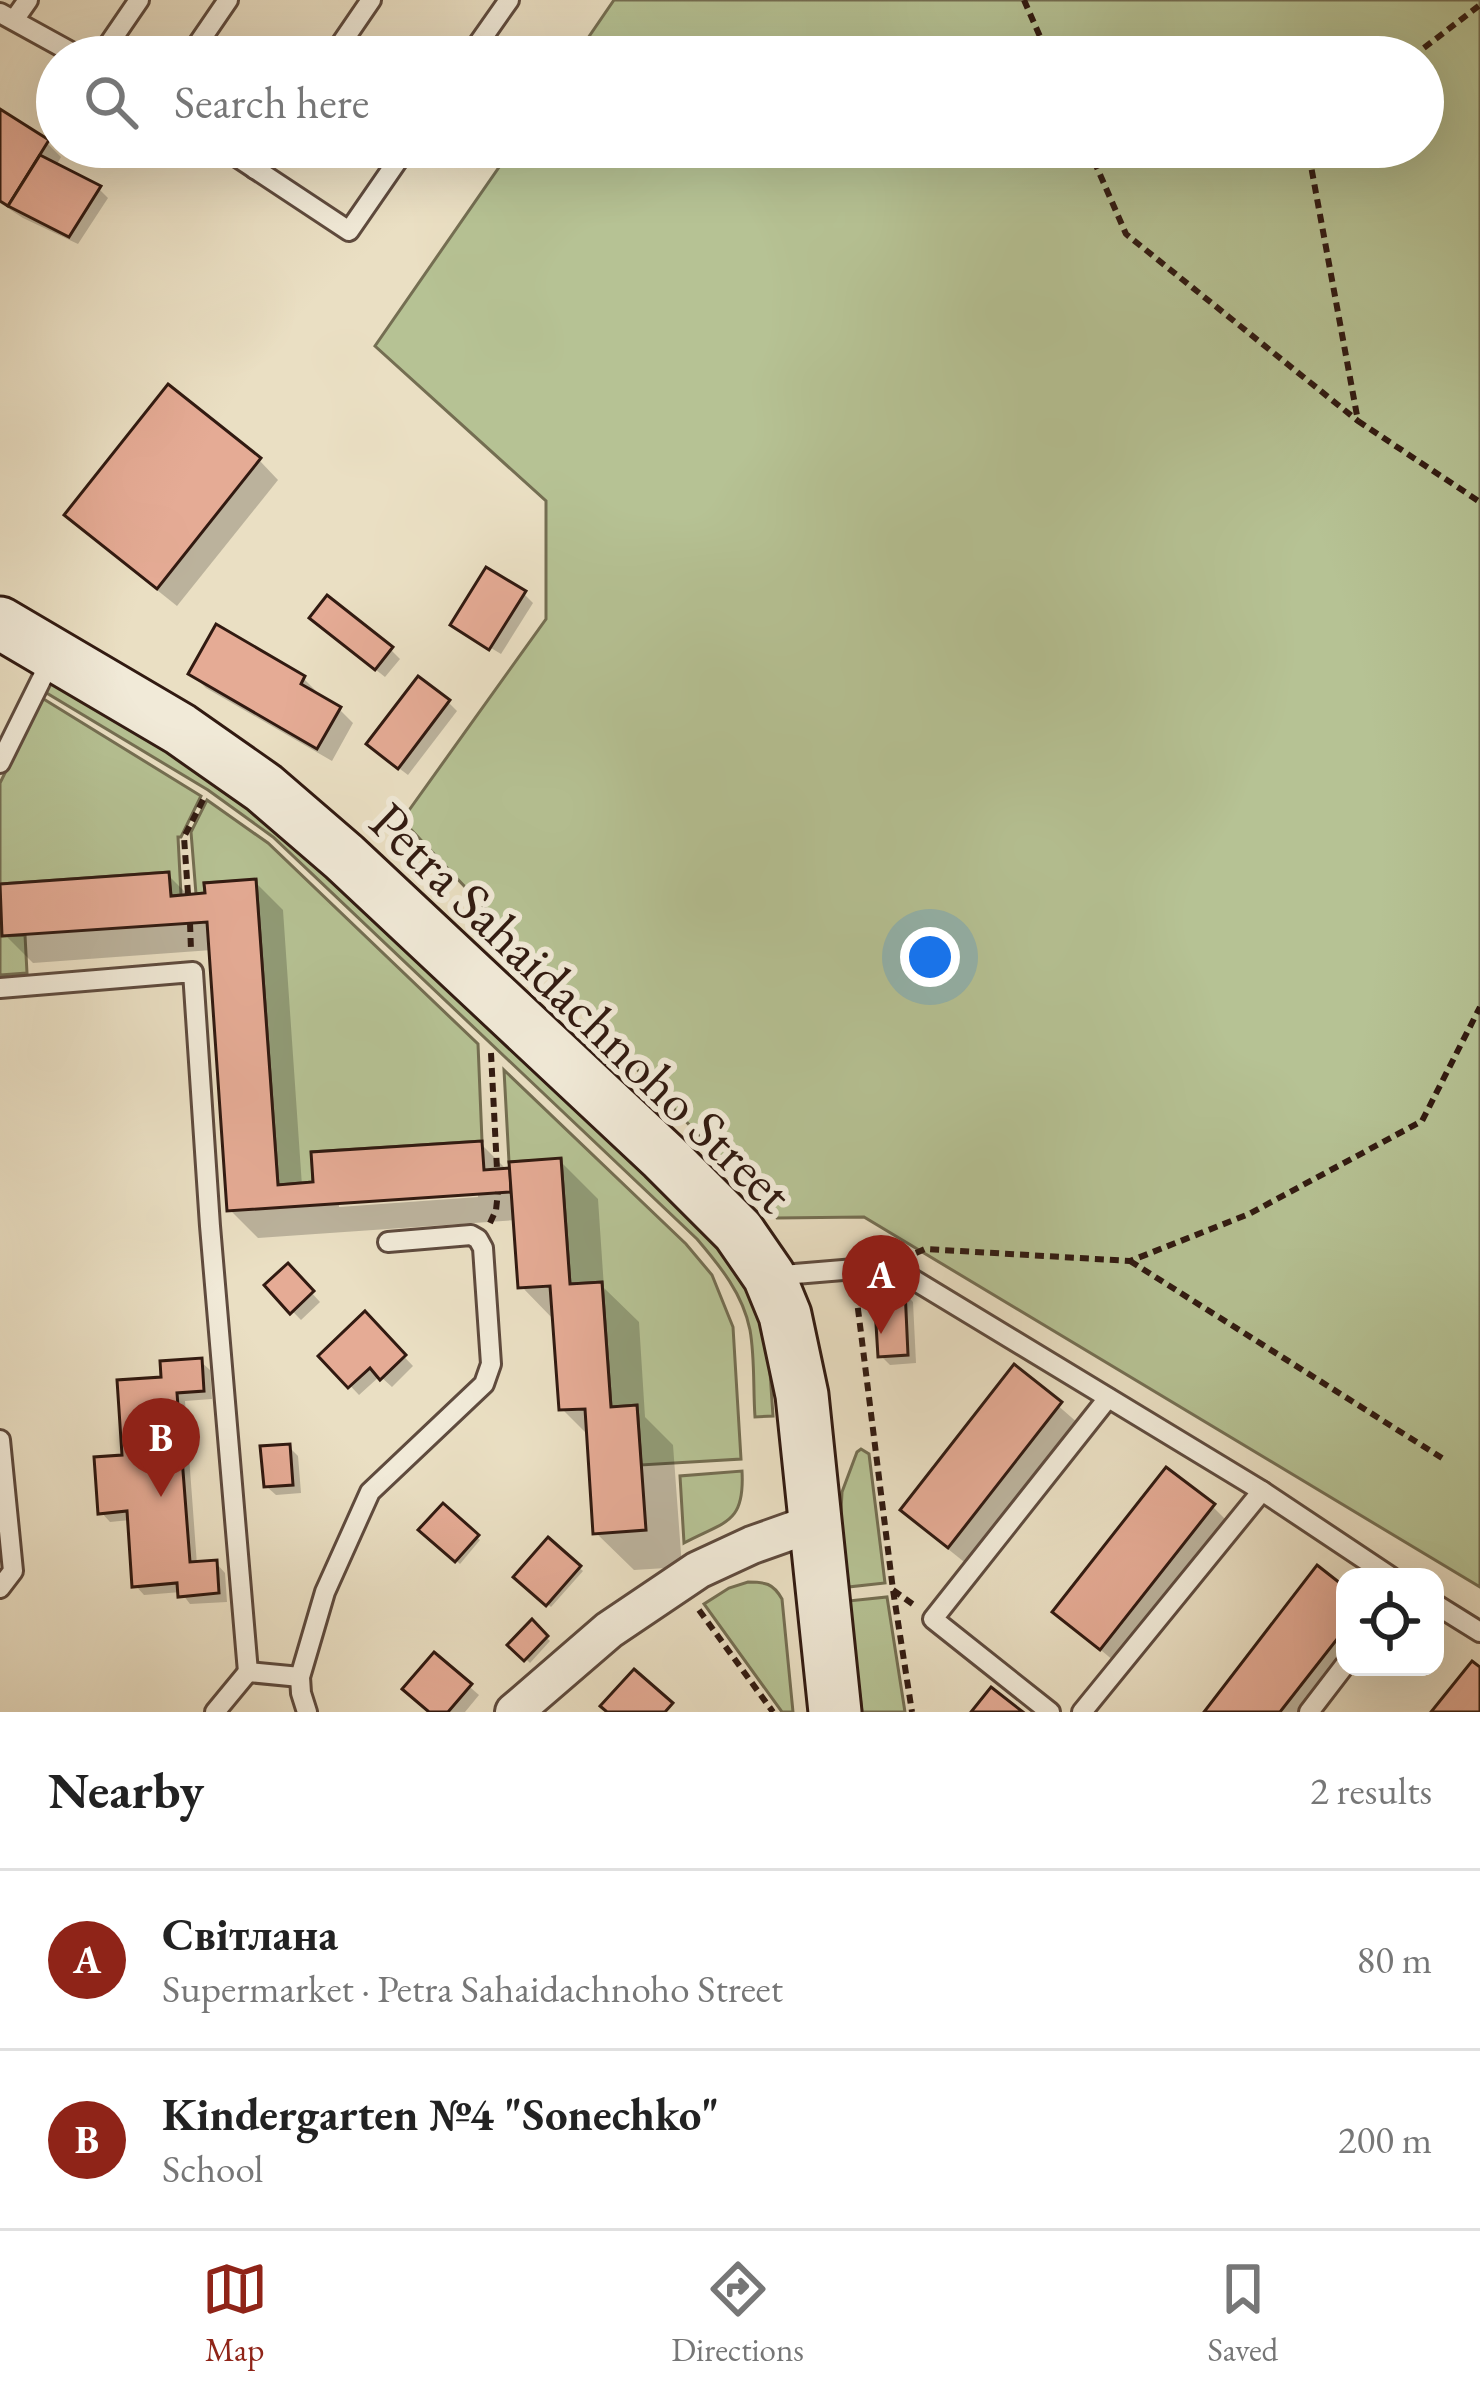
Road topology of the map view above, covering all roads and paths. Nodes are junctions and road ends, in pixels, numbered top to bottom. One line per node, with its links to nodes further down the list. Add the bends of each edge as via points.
1 (28, 0): 8 (lane)
2 (139, 0): 10 (lane)
3 (228, 0): 11 (lane)
4 (371, 0): 12 (lane)
5 (509, 0): 13 (lane)
6 (1024, 0): 14 (path)
7 (1480, 5): 15 (path)
8 (7, 17): 9 (lane)
9 (42, 36)
10 (114, 36)
11 (203, 36)
12 (346, 36)
13 (484, 36)
14 (1039, 36)
15 (1439, 36)
16 (252, 168): 20 (lane)
17 (392, 168): 20 (lane, via 349,231)
18 (1097, 168): 21 (path, via 1126,234)
19 (1311, 168): 21 (path)
20 (255, 170)
21 (1358, 421): 22 (path)
22 (1480, 502)
23 (0, 623): 24 (main road, Petra Sahaidachnoho Street)
24 (54, 653): 25 (lane); 36 (main road, Petra Sahaidachnoho Street, via 264,788 344,857 664,1157)
25 (0, 764)
26 (206, 794): 27 (path, via 184,837)
27 (188, 894)
28 (0, 988): 48 (lane, via 193,973)
29 (1480, 1007): 33 (path, via 1422,1121 1249,1214)
30 (491, 1050): 31 (path)
31 (497, 1169)
32 (388, 1242): 50 (lane, via 478,1238 491,1364 484,1384 370,1492 325,1592)
33 (1130, 1261): 34 (path, via 925,1249); 39 (path)
34 (891, 1266): 35 (lane); 37 (lane)
35 (854, 1269): 36 (lane); 56 (path)
36 (769, 1276): 42 (main road, Petra Sahaidachnoho Street, via 802,1395)
37 (1108, 1398): 41 (lane); 57 (lane, via 933,1619)
38 (0, 1440): 40 (lane)
39 (1442, 1457)
40 (1, 1464): 44 (lane, via 13,1571)
41 (1262, 1491): 43 (lane); 58 (lane)
42 (814, 1522): 53 (street, via 698,1570 609,1630); 55 (main road, Petra Sahaidachnoho Street)
43 (1378, 1568)
44 (0, 1588)
45 (694, 1602): 54 (path)
46 (1444, 1610): 47 (lane)
47 (1480, 1632)
48 (248, 1672): 50 (lane); 51 (lane)
49 (1337, 1676): 59 (lane)
50 (300, 1677): 52 (lane)
51 (214, 1712)
52 (307, 1712)
53 (514, 1712)
54 (773, 1712)
55 (835, 1712)
56 (912, 1712)
57 (1050, 1712)
58 (1082, 1712)
59 (1309, 1712)

